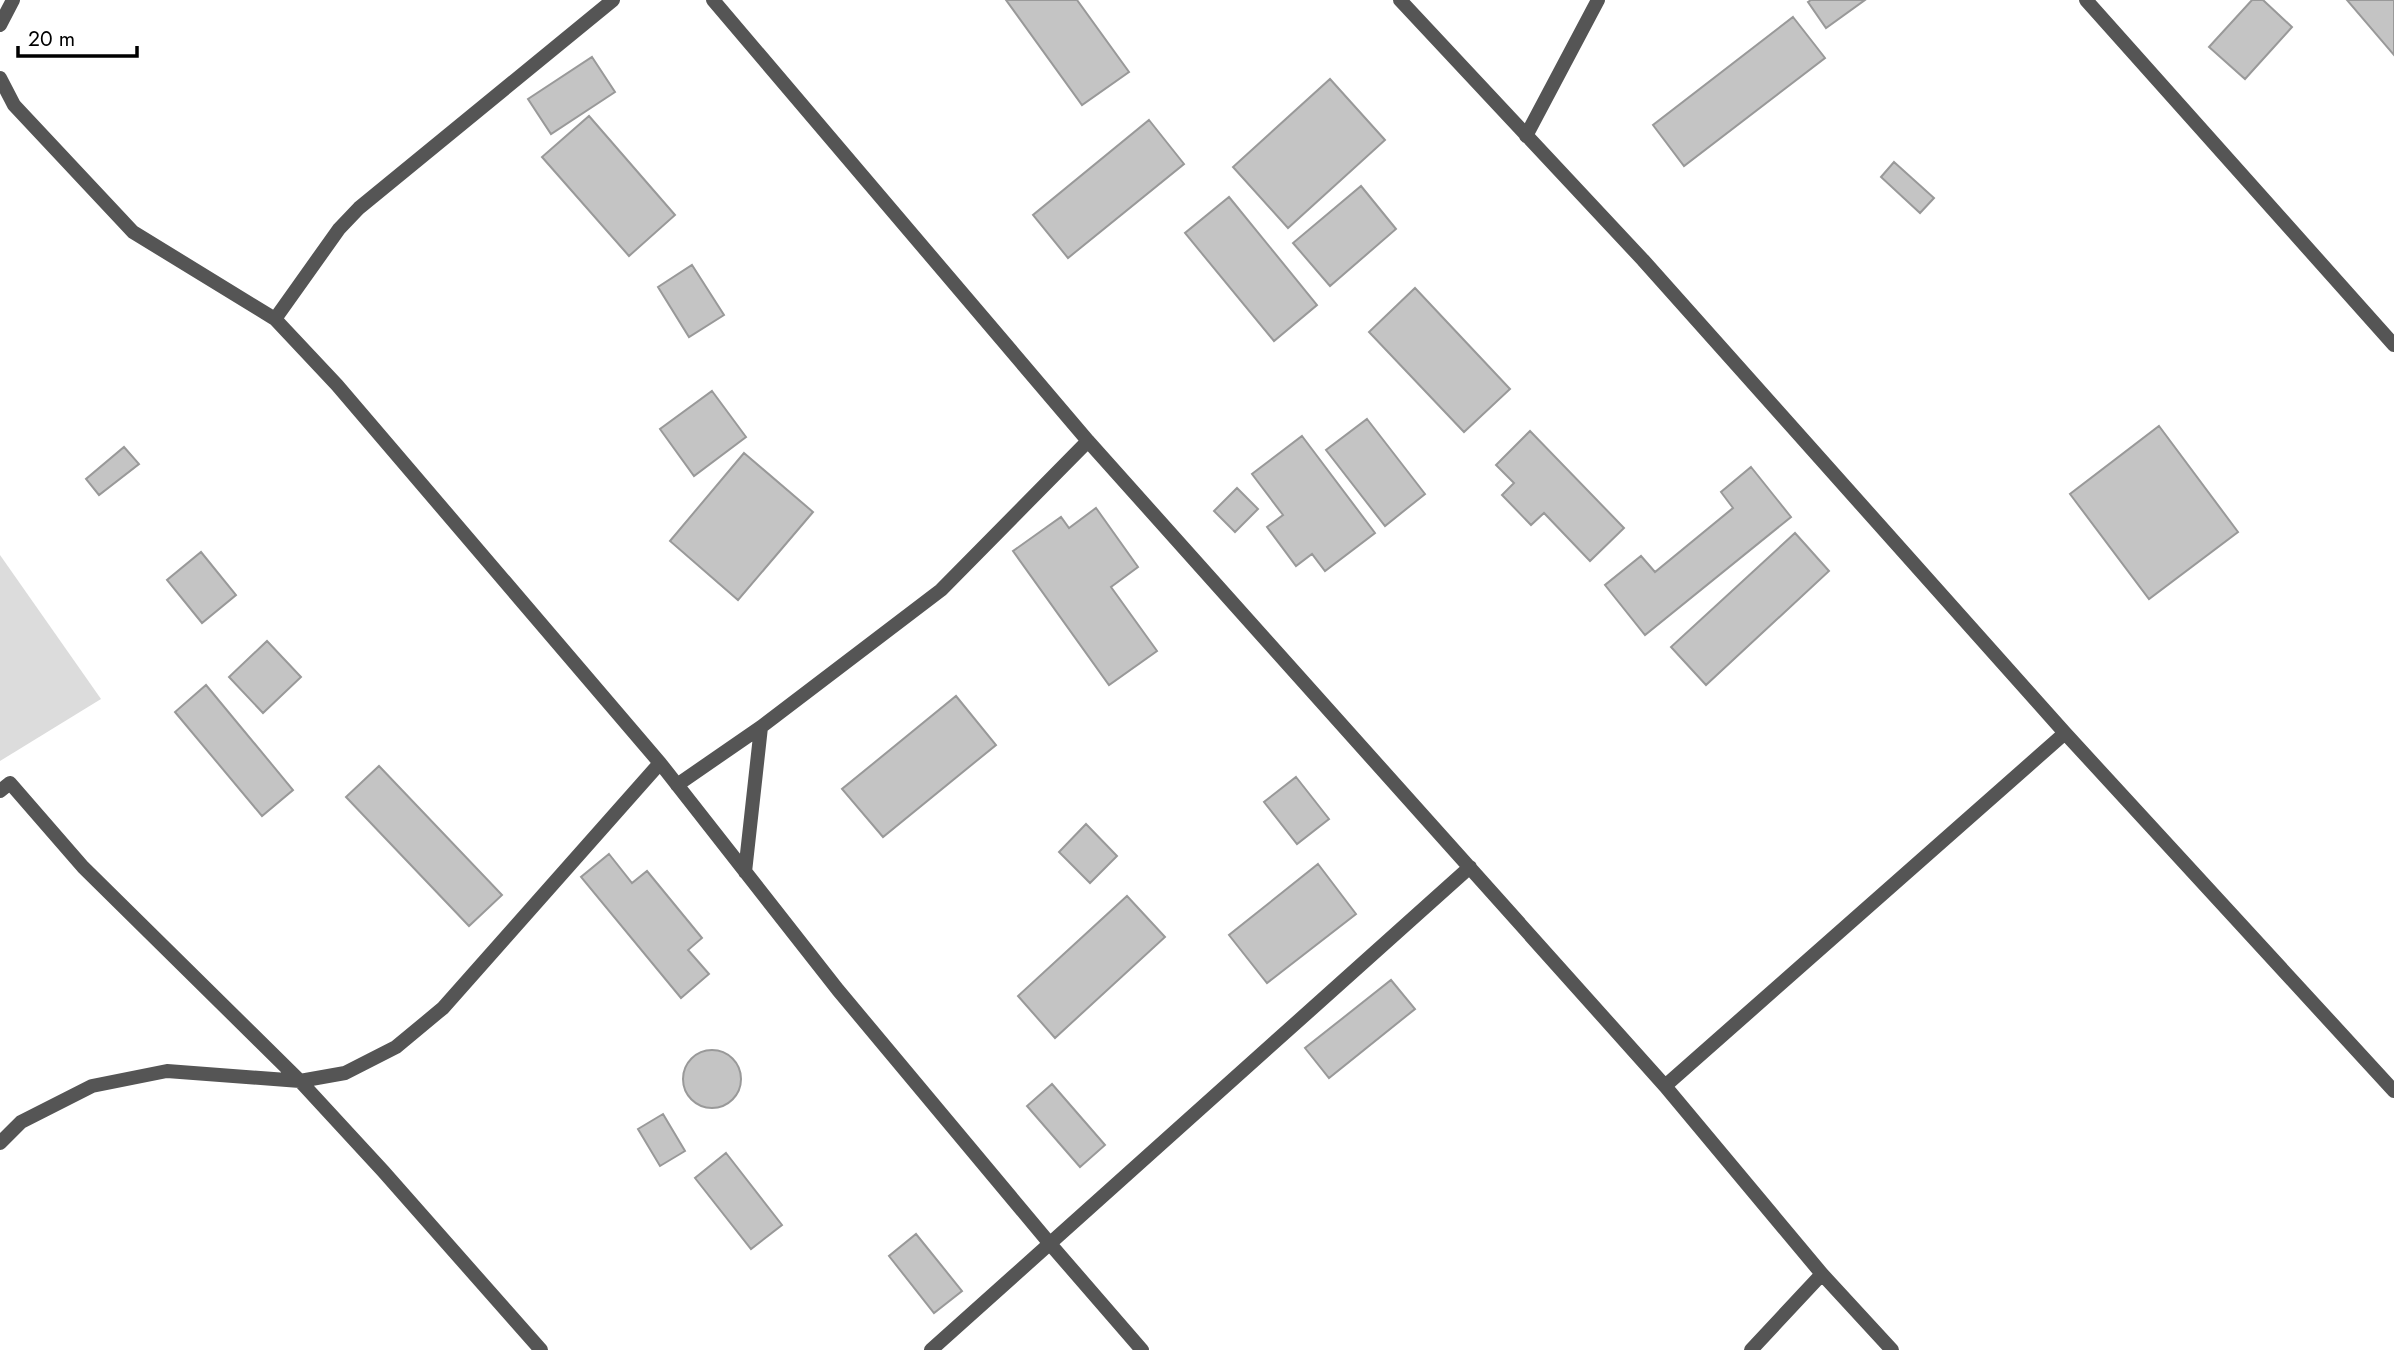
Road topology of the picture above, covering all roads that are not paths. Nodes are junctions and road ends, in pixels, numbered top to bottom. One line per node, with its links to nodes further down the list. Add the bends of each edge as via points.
1 (13, 0): 7 (street)
2 (613, 0): 10 (street, via 359,208 332,237)
3 (713, 0): 12 (street)
4 (1399, 0): 9 (street)
5 (1598, 0): 9 (street)
6 (2086, 0): 11 (street)
7 (0, 25)
8 (0, 78): 10 (street, via 14,105 133,232)
9 (1526, 136): 14 (street, via 1643,260)
10 (275, 318): 15 (street)
11 (2392, 340)
12 (1088, 441): 13 (street, via 941,590); 18 (street)
13 (761, 727): 16 (street); 19 (street)
14 (2065, 733): 21 (street); 22 (street)
15 (660, 763): 16 (street); 20 (street, via 443,1008 396,1047 345,1073)
16 (677, 785): 19 (street)
17 (0, 791): 20 (street, via 10,783 83,867)
18 (1470, 867): 21 (street); 24 (street)
19 (745, 872): 24 (street)
20 (300, 1081): 23 (street, via 167,1071 92,1086 21,1122); 26 (street)
21 (1665, 1086): 25 (street)
22 (2394, 1091)
23 (0, 1143)
24 (1051, 1245): 27 (street); 28 (street)
25 (1822, 1274): 29 (street); 30 (street)
26 (541, 1350)
27 (931, 1350)
28 (1142, 1350)
29 (1751, 1350)
30 (1892, 1350)

